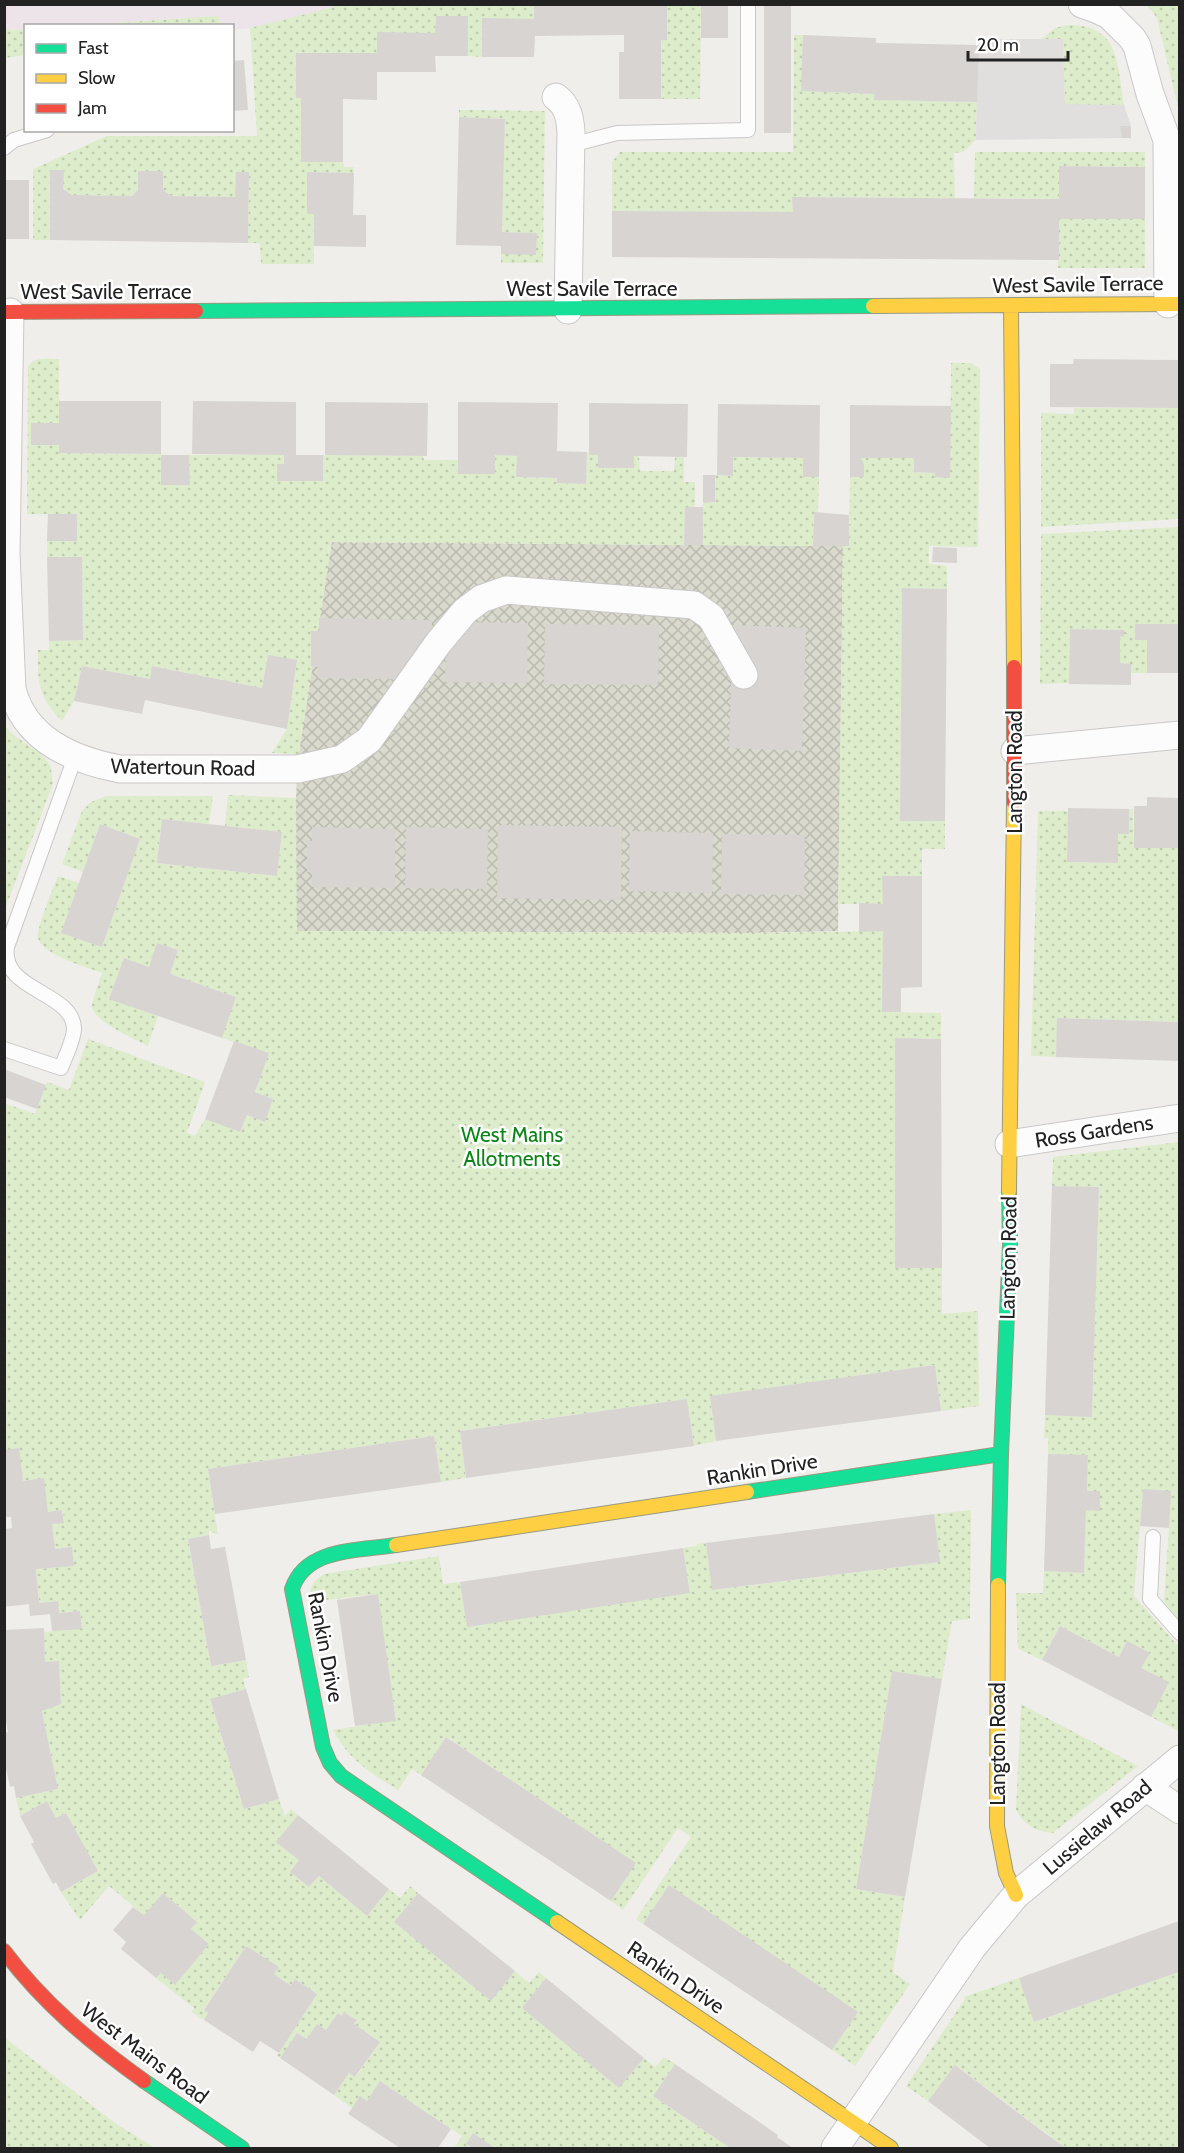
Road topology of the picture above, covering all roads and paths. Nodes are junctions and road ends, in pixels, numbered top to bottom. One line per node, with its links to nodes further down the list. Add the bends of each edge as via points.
1 (748, 4): 5 (lane, via 748,130 625,132)
2 (1082, 4): 7 (street, via 1109,15 1132,38 1167,140)
3 (555, 97): 5 (street, via 563,103 570,119)
4 (40, 132): 6 (lane, via 14,140)
5 (570, 145): 9 (street)
6 (4, 148)
7 (1174, 304): 8 (street, West Savile Terrace)
8 (1011, 306): 9 (street, West Savile Terrace); 13 (street, Langton Road)
9 (568, 310): 10 (street, West Savile Terrace)
10 (7, 312): 14 (street, Watertoun Road, via 6,554 12,689 26,721 54,747)
11 (744, 675): 14 (street, Watertoun Road, via 711,617 694,605 506,590 481,599 465,611 369,741 342,759 298,769 120,769)
12 (1179, 735): 13 (street)
13 (1015, 751): 17 (street, Langton Road)
14 (75, 757): 15 (lane, via 5,958 12,974 70,1015 74,1030 61,1068)
15 (4, 1049)
16 (1179, 1118): 17 (street, Ross Gardens)
17 (1009, 1144): 18 (street, Langton Road, via 1010,1244)
18 (1001, 1454): 24 (street, Langton Road, via 997,1826 1006,1873); 26 (street, Rankin Drive, via 324,1556 301,1569 292,1589 323,1747 341,1776)
19 (1153, 1537): 20 (lane, via 1150,1599)
20 (1179, 1634)
21 (1179, 1759): 22 (street, Lussielaw Road)
22 (1145, 1787): 23 (street); 24 (street, Lussielaw Road)
23 (1179, 1810)
24 (1016, 1895): 26 (street, via 972,1948)
25 (4, 1951): 27 (street, West Mains Road, via 76,2030)
26 (852, 2122): 28 (street); 29 (street, Rankin Drive)
27 (242, 2148)
28 (835, 2148)
29 (891, 2148)

